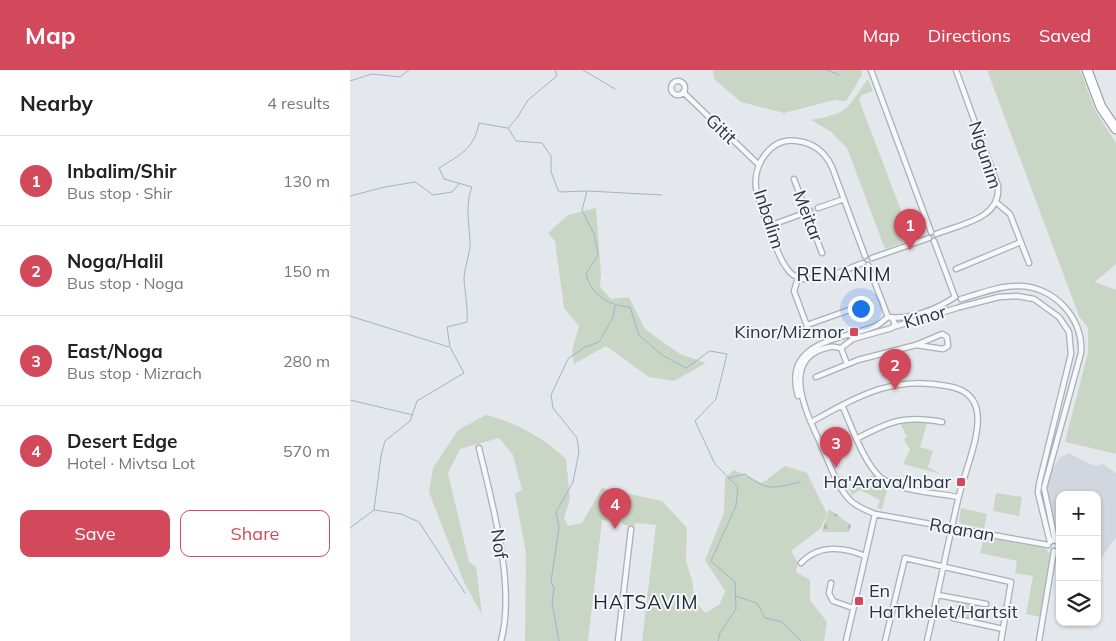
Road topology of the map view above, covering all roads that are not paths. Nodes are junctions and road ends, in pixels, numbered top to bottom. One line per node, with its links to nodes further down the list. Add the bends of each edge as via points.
1 (871, 70): 13 (street)
2 (956, 70): 9 (street, Nigunim, via 998,186)
3 (1088, 70): 5 (highway, via 1101,107)
4 (683, 92): 6 (street, Gitit)
5 (1116, 129)
6 (759, 165): 8 (street, Inbalim, via 778,143 794,140 810,144 828,160); 12 (street, Inbalim, via 756,189)
7 (794, 179): 11 (street, Meitar)
8 (844, 199): 10 (street); 18 (street, Inbalim)
9 (997, 203): 13 (street, Nigunim, via 984,215); 16 (street, via 1010,214)
10 (818, 208)
11 (808, 211): 12 (street); 17 (street, Meitar)
12 (769, 226): 23 (street, Inbalim, via 786,268)
13 (934, 233): 14 (street); 15 (street, via 937,238)
14 (928, 238): 15 (street); 19 (street)
15 (934, 241): 24 (street)
16 (1021, 242): 20 (street); 22 (street)
17 (822, 253)
18 (865, 256): 19 (street); 21 (street)
19 (872, 258): 21 (street, via 871,263)
20 (1029, 263)
21 (866, 264): 23 (street, via 820,278); 28 (street)
22 (956, 269)
23 (798, 278): 29 (street, via 794,291)
24 (954, 299): 25 (street); 27 (street, via 952,306); 28 (street, Kinor, via 943,306 902,318)
25 (961, 299): 27 (street); 48 (street, via 1000,288 1028,286 1052,296 1064,306 1079,328 1081,353 1044,488)
26 (869, 303): 29 (street)
27 (958, 308): 30 (street, Kinor); 48 (street, Kinor, via 999,297 1026,297 1046,305 1069,332 1071,354 1038,493)
28 (888, 318): 30 (street, via 895,322); 30 (street, via 884,326); 32 (street, Kinor, via 877,326)
29 (807, 326): 31 (street)
30 (891, 328): 35 (street, Kinor, via 853,339)
31 (810, 334)
32 (840, 337): 33 (street, Kinor); 35 (street, via 844,340)
33 (834, 340): 36 (street); 40 (street, Kinor, via 811,350 796,368 797,391)
34 (916, 345): 34 (street, via 942,334 947,337 948,346 943,349); 37 (street)
35 (843, 346): 36 (street); 37 (street)
36 (835, 347): 40 (street, via 814,354 800,375 801,398)
37 (847, 364): 38 (street)
38 (816, 377)
39 (842, 405): 40 (street); 42 (street); 44 (street, via 889,385 911,382 964,392 974,401 978,421)
40 (811, 422): 45 (street, Raanan, via 844,493 855,505)
41 (942, 422): 42 (street, via 900,419)
42 (858, 438): 44 (street, via 875,471 885,480 898,486)
43 (479, 448): 60 (street, Nof, via 495,516 502,566 505,616)
44 (958, 498): 46 (street)
45 (875, 514): 46 (street, Raanan); 51 (street)
46 (952, 528): 48 (street, Raanan); 53 (street)
47 (631, 529): 61 (street)
48 (1051, 542): 49 (street); 50 (street, via 1050,550)
49 (1056, 544)
50 (1054, 551): 66 (street)
51 (866, 556): 52 (street, via 848,550 829,549 810,555); 57 (street)
52 (802, 563)
53 (944, 566): 55 (street); 59 (street, via 1011,582); 63 (street, via 905,558)
54 (831, 583): 57 (street, via 829,593 833,601)
55 (938, 595): 56 (street); 64 (street)
56 (986, 604)
57 (853, 608): 62 (street)
58 (953, 618): 59 (street)
59 (1003, 629): 65 (street)
60 (501, 641)
61 (618, 641)
62 (846, 641)
63 (885, 641)
64 (927, 641)
65 (1001, 641)
66 (1039, 641)

